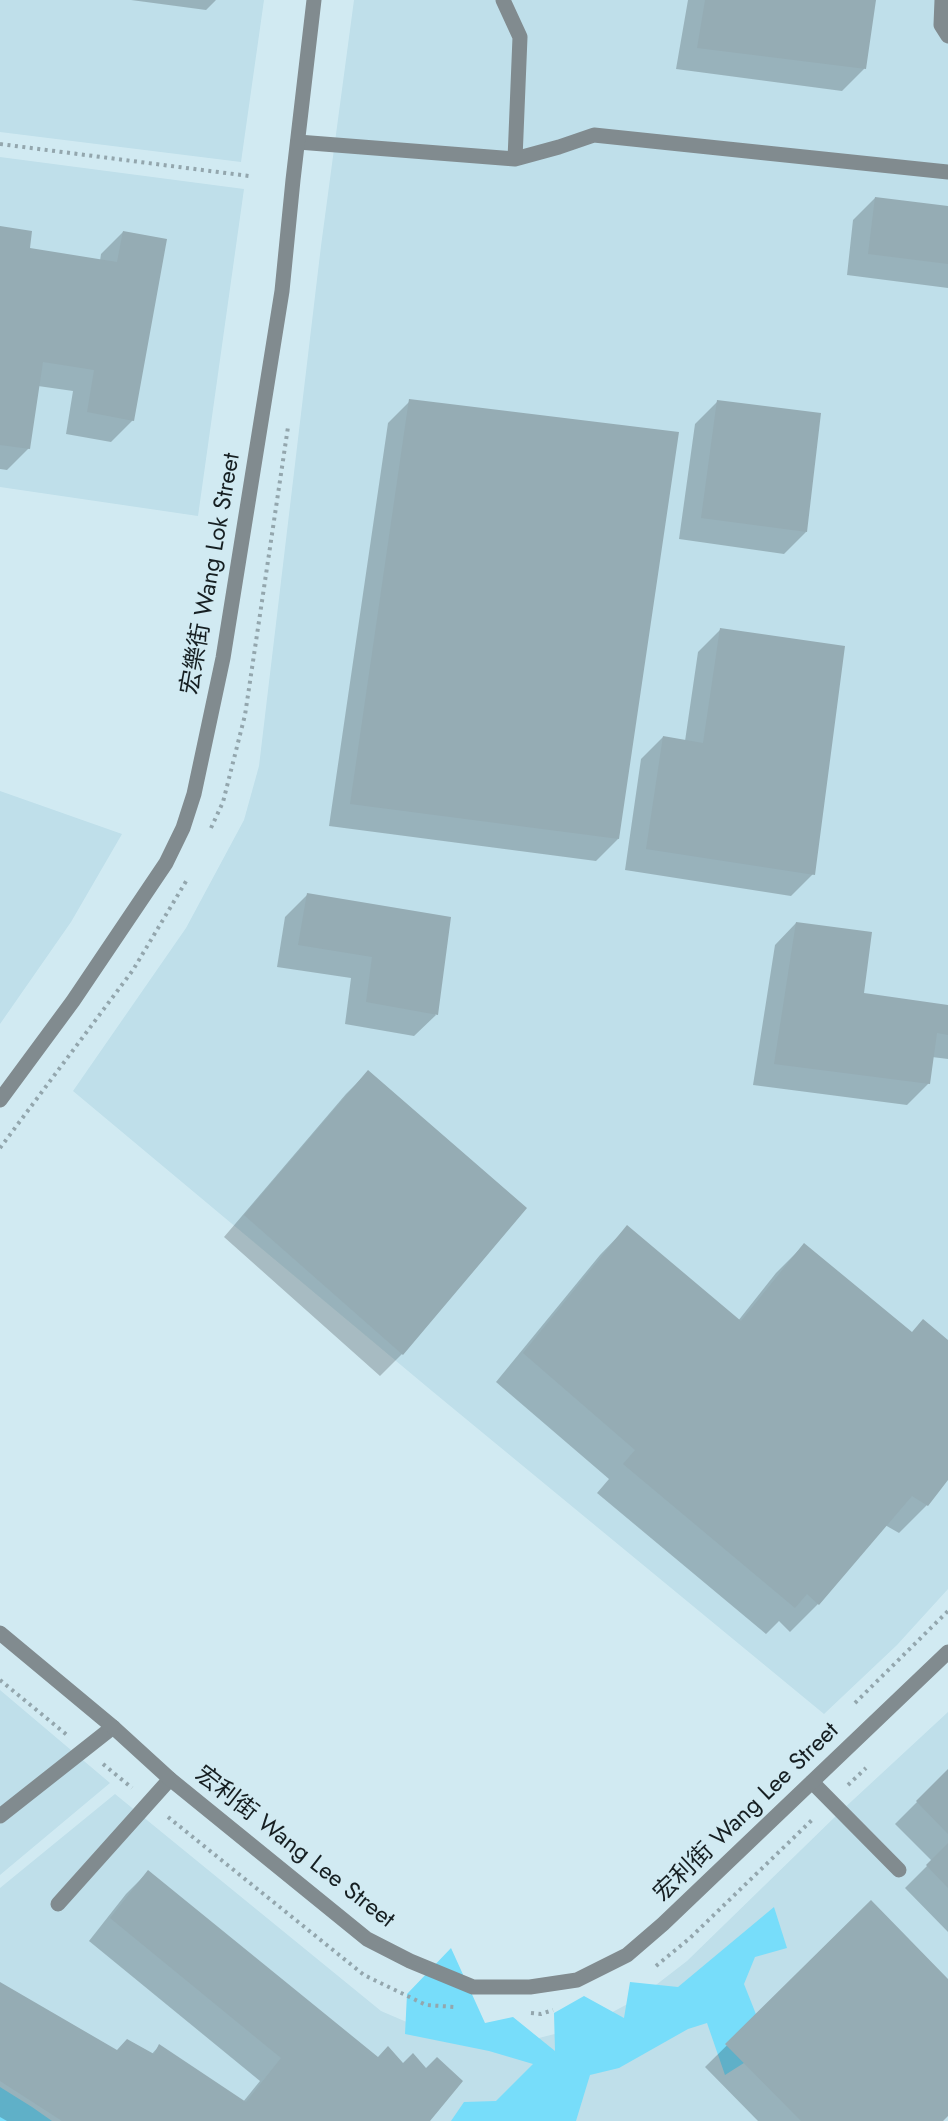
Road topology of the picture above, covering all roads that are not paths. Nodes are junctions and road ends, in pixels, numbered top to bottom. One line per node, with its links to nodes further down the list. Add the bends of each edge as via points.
1 (314, 0): 5 (street, 宏樂街 Wang Lok Street)
2 (503, 0): 6 (street, via 520,37)
3 (942, 0): 4 (street, via 941,25)
4 (948, 36)
5 (298, 142): 6 (street); 8 (street, 宏樂街 Wang Lok Street, via 280,303 223,658 194,794 166,863)
6 (515, 159): 7 (street, via 594,135)
7 (948, 172)
8 (0, 1100)
9 (0, 1633): 11 (street, 宏利街 Wang Lee Street)
10 (948, 1652): 13 (street, 宏利街 Wang Lee Street)
11 (113, 1727): 12 (street, 宏利街 Wang Lee Street); 14 (street)
12 (170, 1779): 13 (street, 宏利街 Wang Lee Street, via 367,1939 473,1988 530,1987 577,1980 627,1955); 16 (street)
13 (812, 1782): 15 (street)
14 (0, 1816)
15 (899, 1870)
16 (58, 1904)

